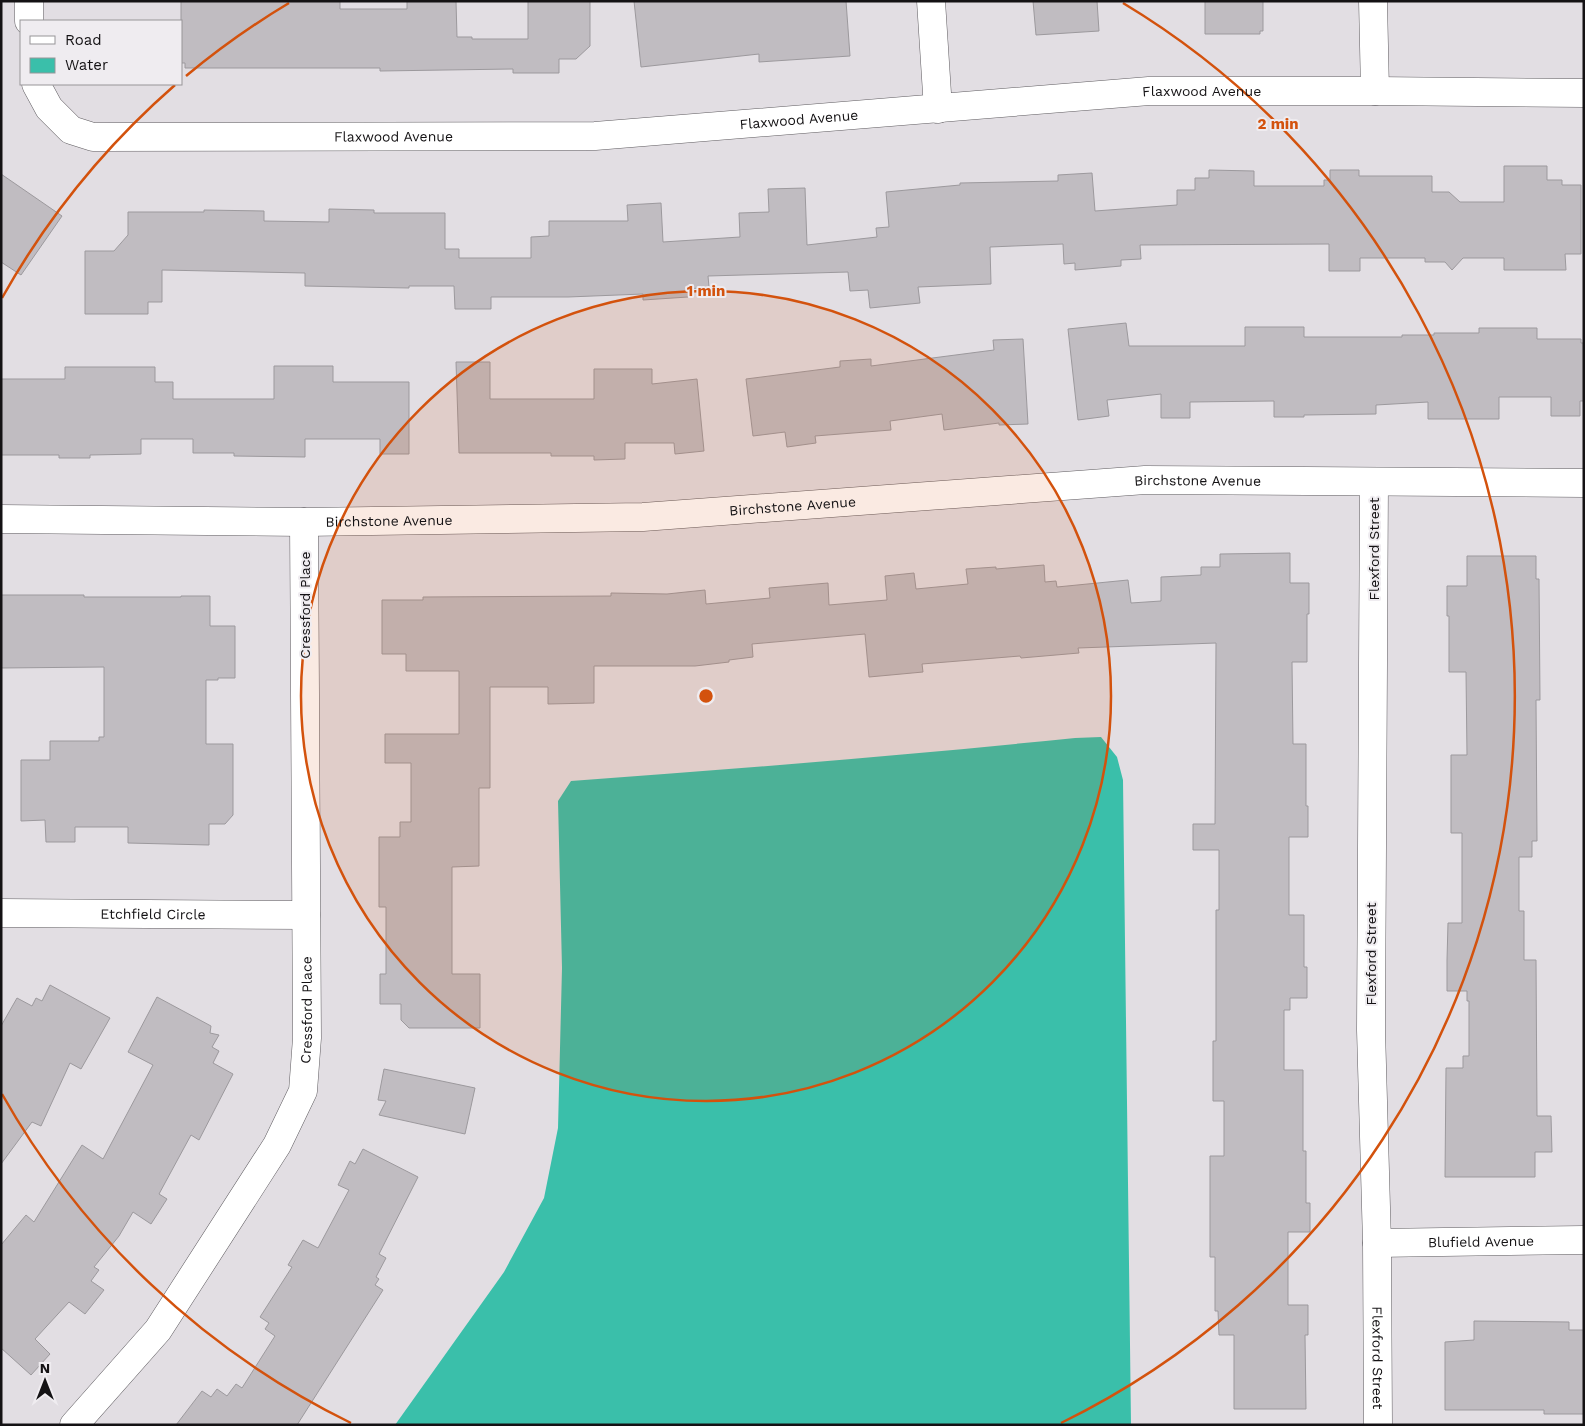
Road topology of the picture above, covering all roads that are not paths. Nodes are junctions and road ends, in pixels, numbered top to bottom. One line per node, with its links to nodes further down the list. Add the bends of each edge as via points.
1 (30, 1): 4 (street)
2 (931, 1): 8 (street)
3 (1373, 1): 6 (street)
4 (29, 20)
5 (37, 85): 8 (street, Flaxwood Avenue, via 50,108 71,130 93,137 595,136)
6 (1375, 91): 7 (street, Flaxwood Avenue); 8 (street, Flaxwood Avenue, via 1149,91)
7 (1584, 93)
8 (938, 109)
9 (1374, 482): 10 (street, Birchstone Avenue); 12 (street, Birchstone Avenue, via 1145,480 643,517); 16 (street, Flexford Street, via 1371,1030)
10 (1584, 483)
11 (1, 519): 12 (street, Birchstone Avenue)
12 (304, 522): 14 (street, Cressford Place)
13 (1, 913): 14 (street, Etchfield Circle)
14 (306, 915): 17 (street, Cressford Place, via 307,1038 303,1091 278,1146 158,1330)
15 (1584, 1240): 16 (street, Blufield Avenue)
16 (1377, 1243): 18 (street, Flexford Street)
17 (74, 1425)
18 (1378, 1425)

